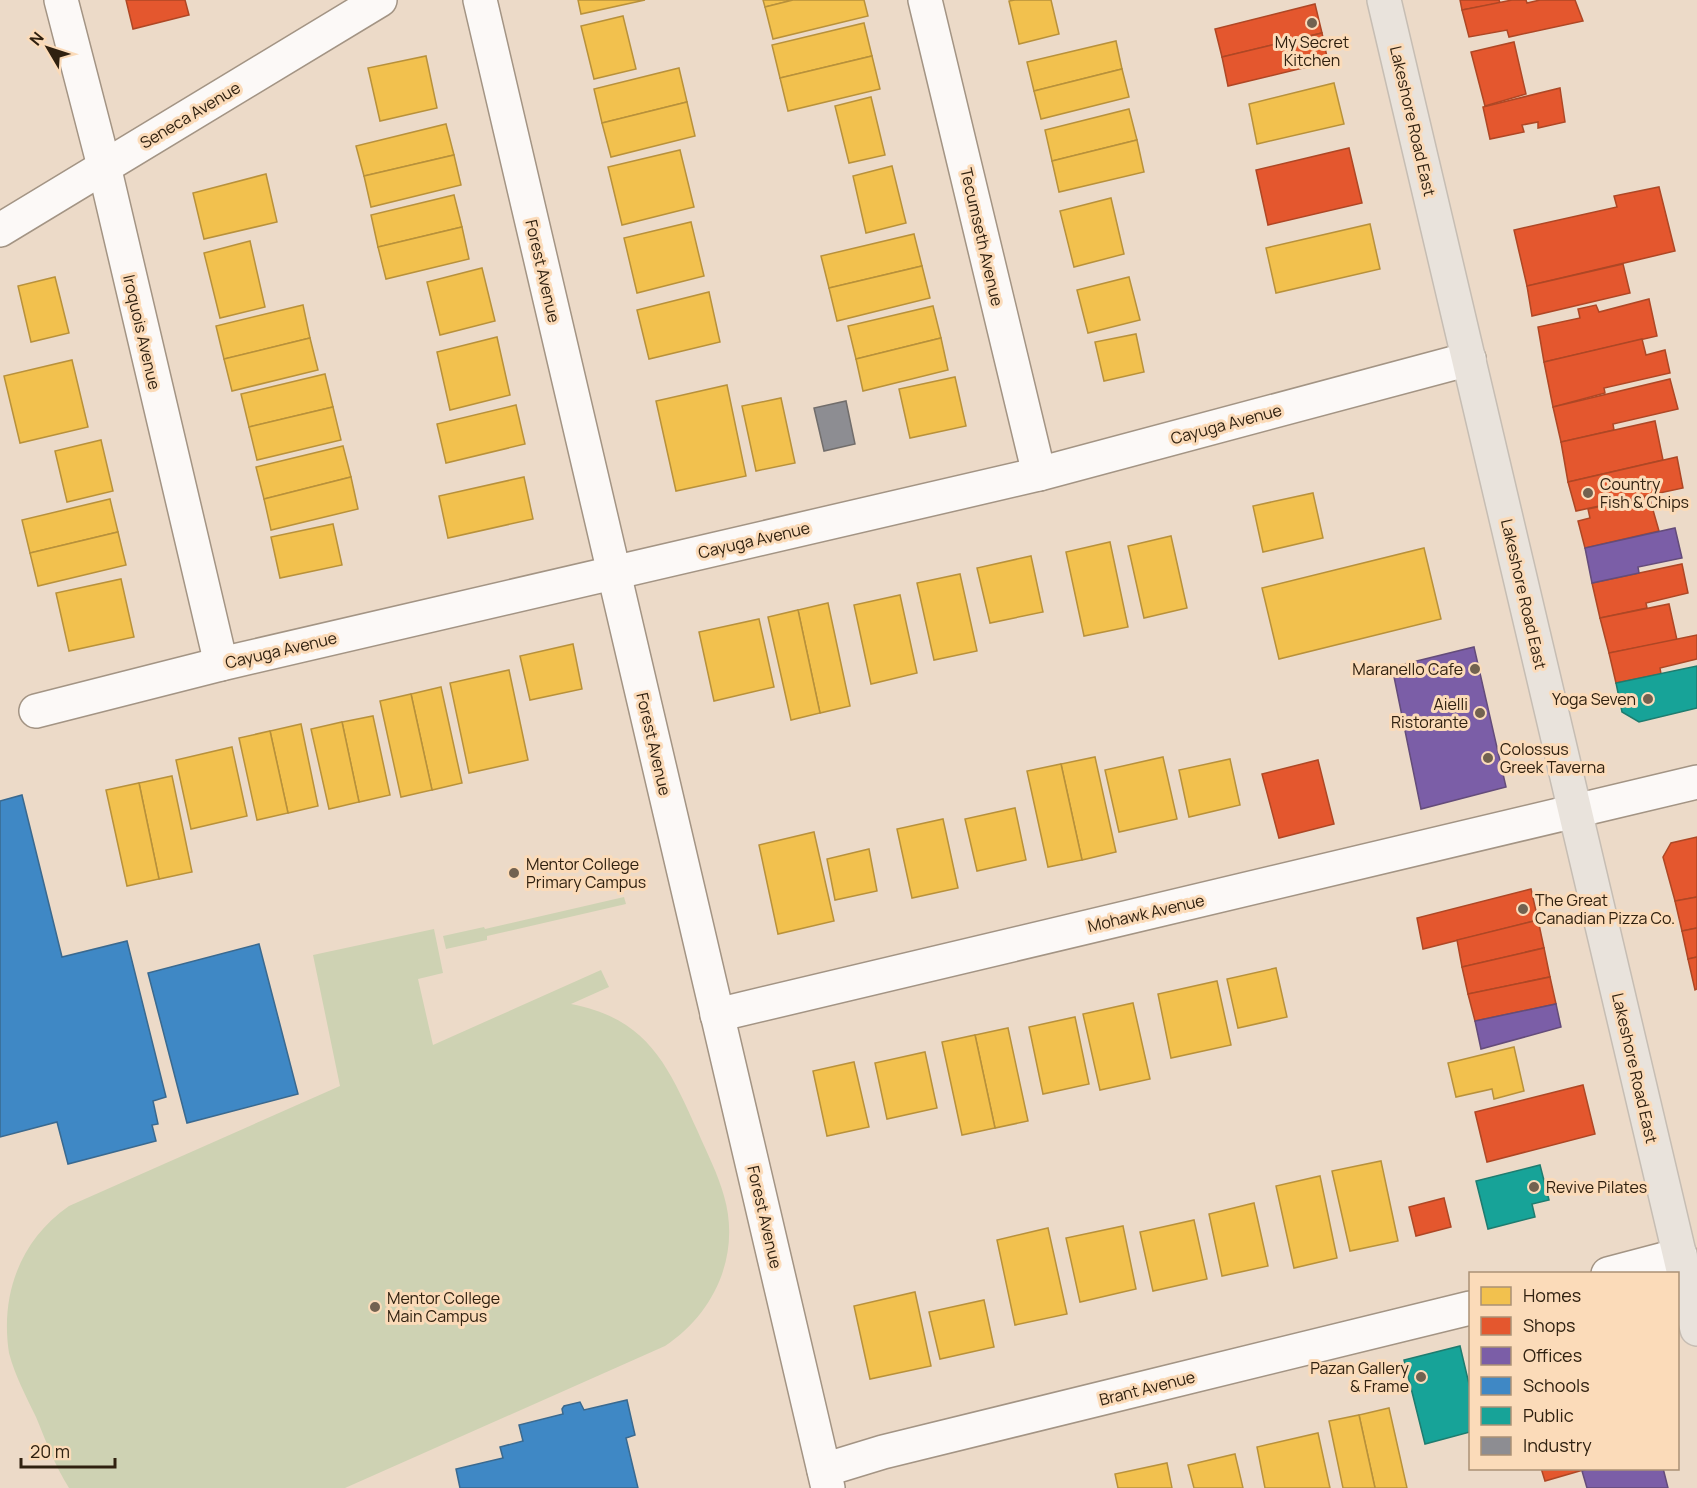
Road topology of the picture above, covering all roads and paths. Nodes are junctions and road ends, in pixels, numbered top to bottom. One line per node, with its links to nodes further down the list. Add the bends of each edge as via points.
1 (61, 0): 6 (street, Iroquois Avenue)
2 (380, 0): 6 (street, Seneca Avenue)
3 (480, 0): 10 (street, Forest Avenue)
4 (925, 0): 9 (street, Tecumseth Avenue)
5 (1384, 0): 8 (main road, Lakeshore Road East)
6 (104, 166): 7 (street, Seneca Avenue); 11 (street, Iroquois Avenue)
7 (0, 230)
8 (1469, 359): 9 (street, Cayuga Avenue); 14 (main road, Lakeshore Road East)
9 (1039, 474): 10 (street, Cayuga Avenue)
10 (614, 572): 11 (street, Cayuga Avenue); 15 (street, Forest Avenue)
11 (221, 664): 12 (street, Cayuga Avenue)
12 (36, 711)
13 (1697, 782): 14 (street, Mohawk Avenue)
14 (1575, 812): 15 (street, Mohawk Avenue); 16 (main road, Lakeshore Road East)
15 (717, 1015): 20 (street, Forest Avenue)
16 (1680, 1255): 17 (street); 19 (main road, Lakeshore Road East)
17 (1616, 1272)
18 (1469, 1308): 20 (street, Brant Avenue, via 883,1452)
19 (1697, 1329)
20 (826, 1479)

